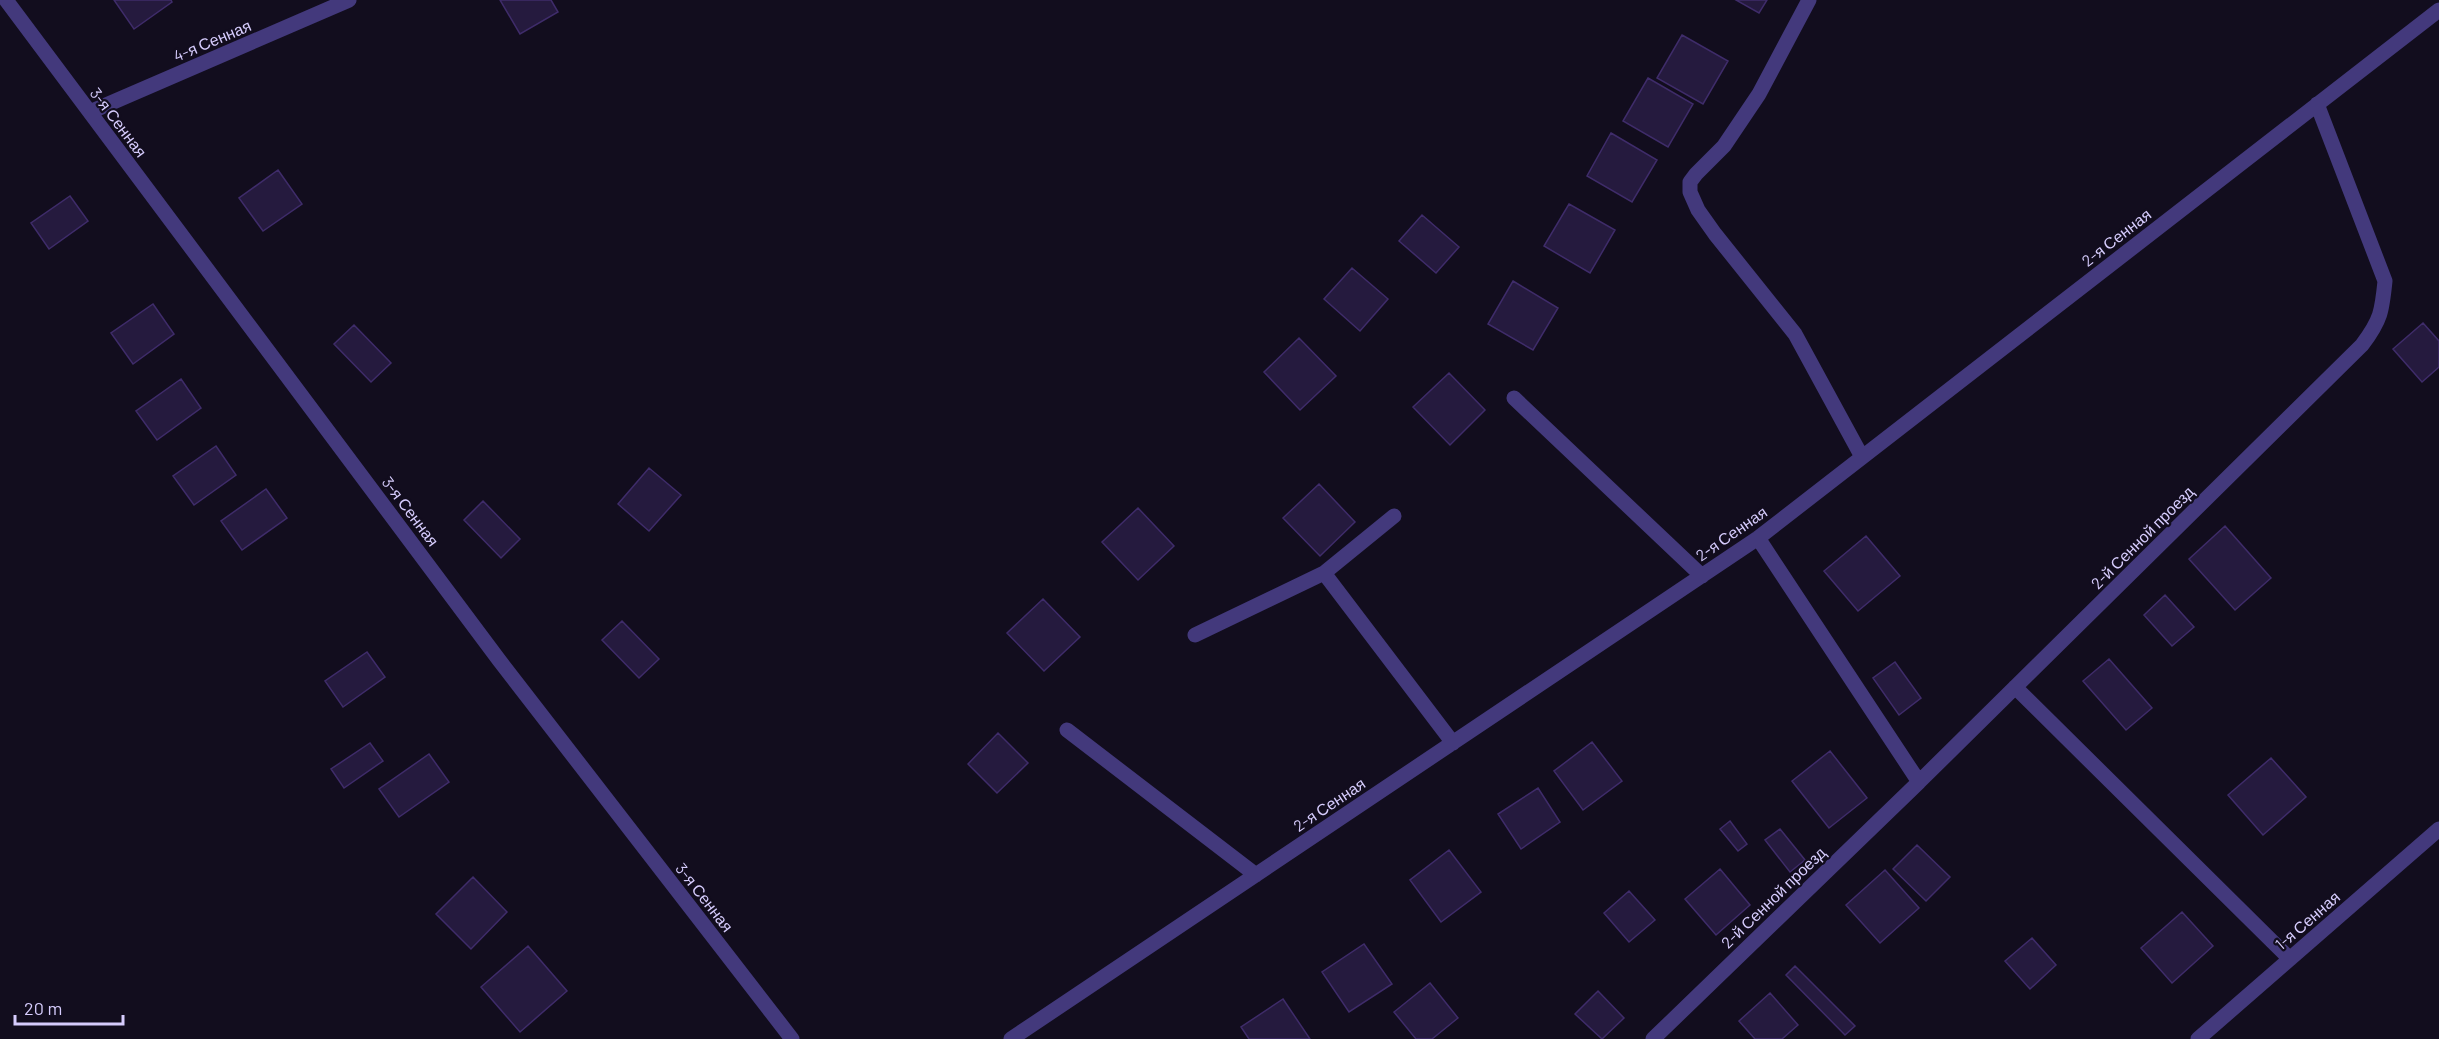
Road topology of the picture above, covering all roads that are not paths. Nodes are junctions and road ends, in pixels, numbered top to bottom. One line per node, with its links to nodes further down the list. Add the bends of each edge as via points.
1 (6, 0): 6 (street, 3-я Сенная)
2 (349, 0): 6 (street, 4-я Сенная)
3 (1809, 0): 8 (street, via 1759,94 1724,146 1690,182 1690,192 1715,234 1796,334)
4 (2439, 10): 5 (street, 2-я Сенная)
5 (2317, 104): 8 (street, 2-я Сенная); 14 (street, 2-й Сенной проезд, via 2385,281 2382,312 2375,328)
6 (90, 112): 21 (street, 3-я Сенная, via 499,660)
7 (1514, 398): 12 (street)
8 (1862, 458): 10 (street, 2-я Сенная)
9 (1394, 516): 11 (street)
10 (1758, 538): 12 (street, 2-я Сенная); 17 (street)
11 (1324, 573): 13 (street); 16 (street)
12 (1702, 576): 16 (street, 2-я Сенная)
13 (1195, 635)
14 (2015, 687): 17 (street, 2-й Сенной проезд); 20 (street)
15 (1067, 730): 19 (street)
16 (1453, 743): 19 (street, 2-я Сенная)
17 (1919, 782): 23 (street, 2-й Сенной проезд)
18 (2439, 829): 20 (street, 1-я Сенная)
19 (1256, 875): 22 (street, 2-я Сенная)
20 (2290, 958): 24 (street, 1-я Сенная)
21 (792, 1039)
22 (1011, 1039)
23 (1653, 1039)
24 (2198, 1039)

